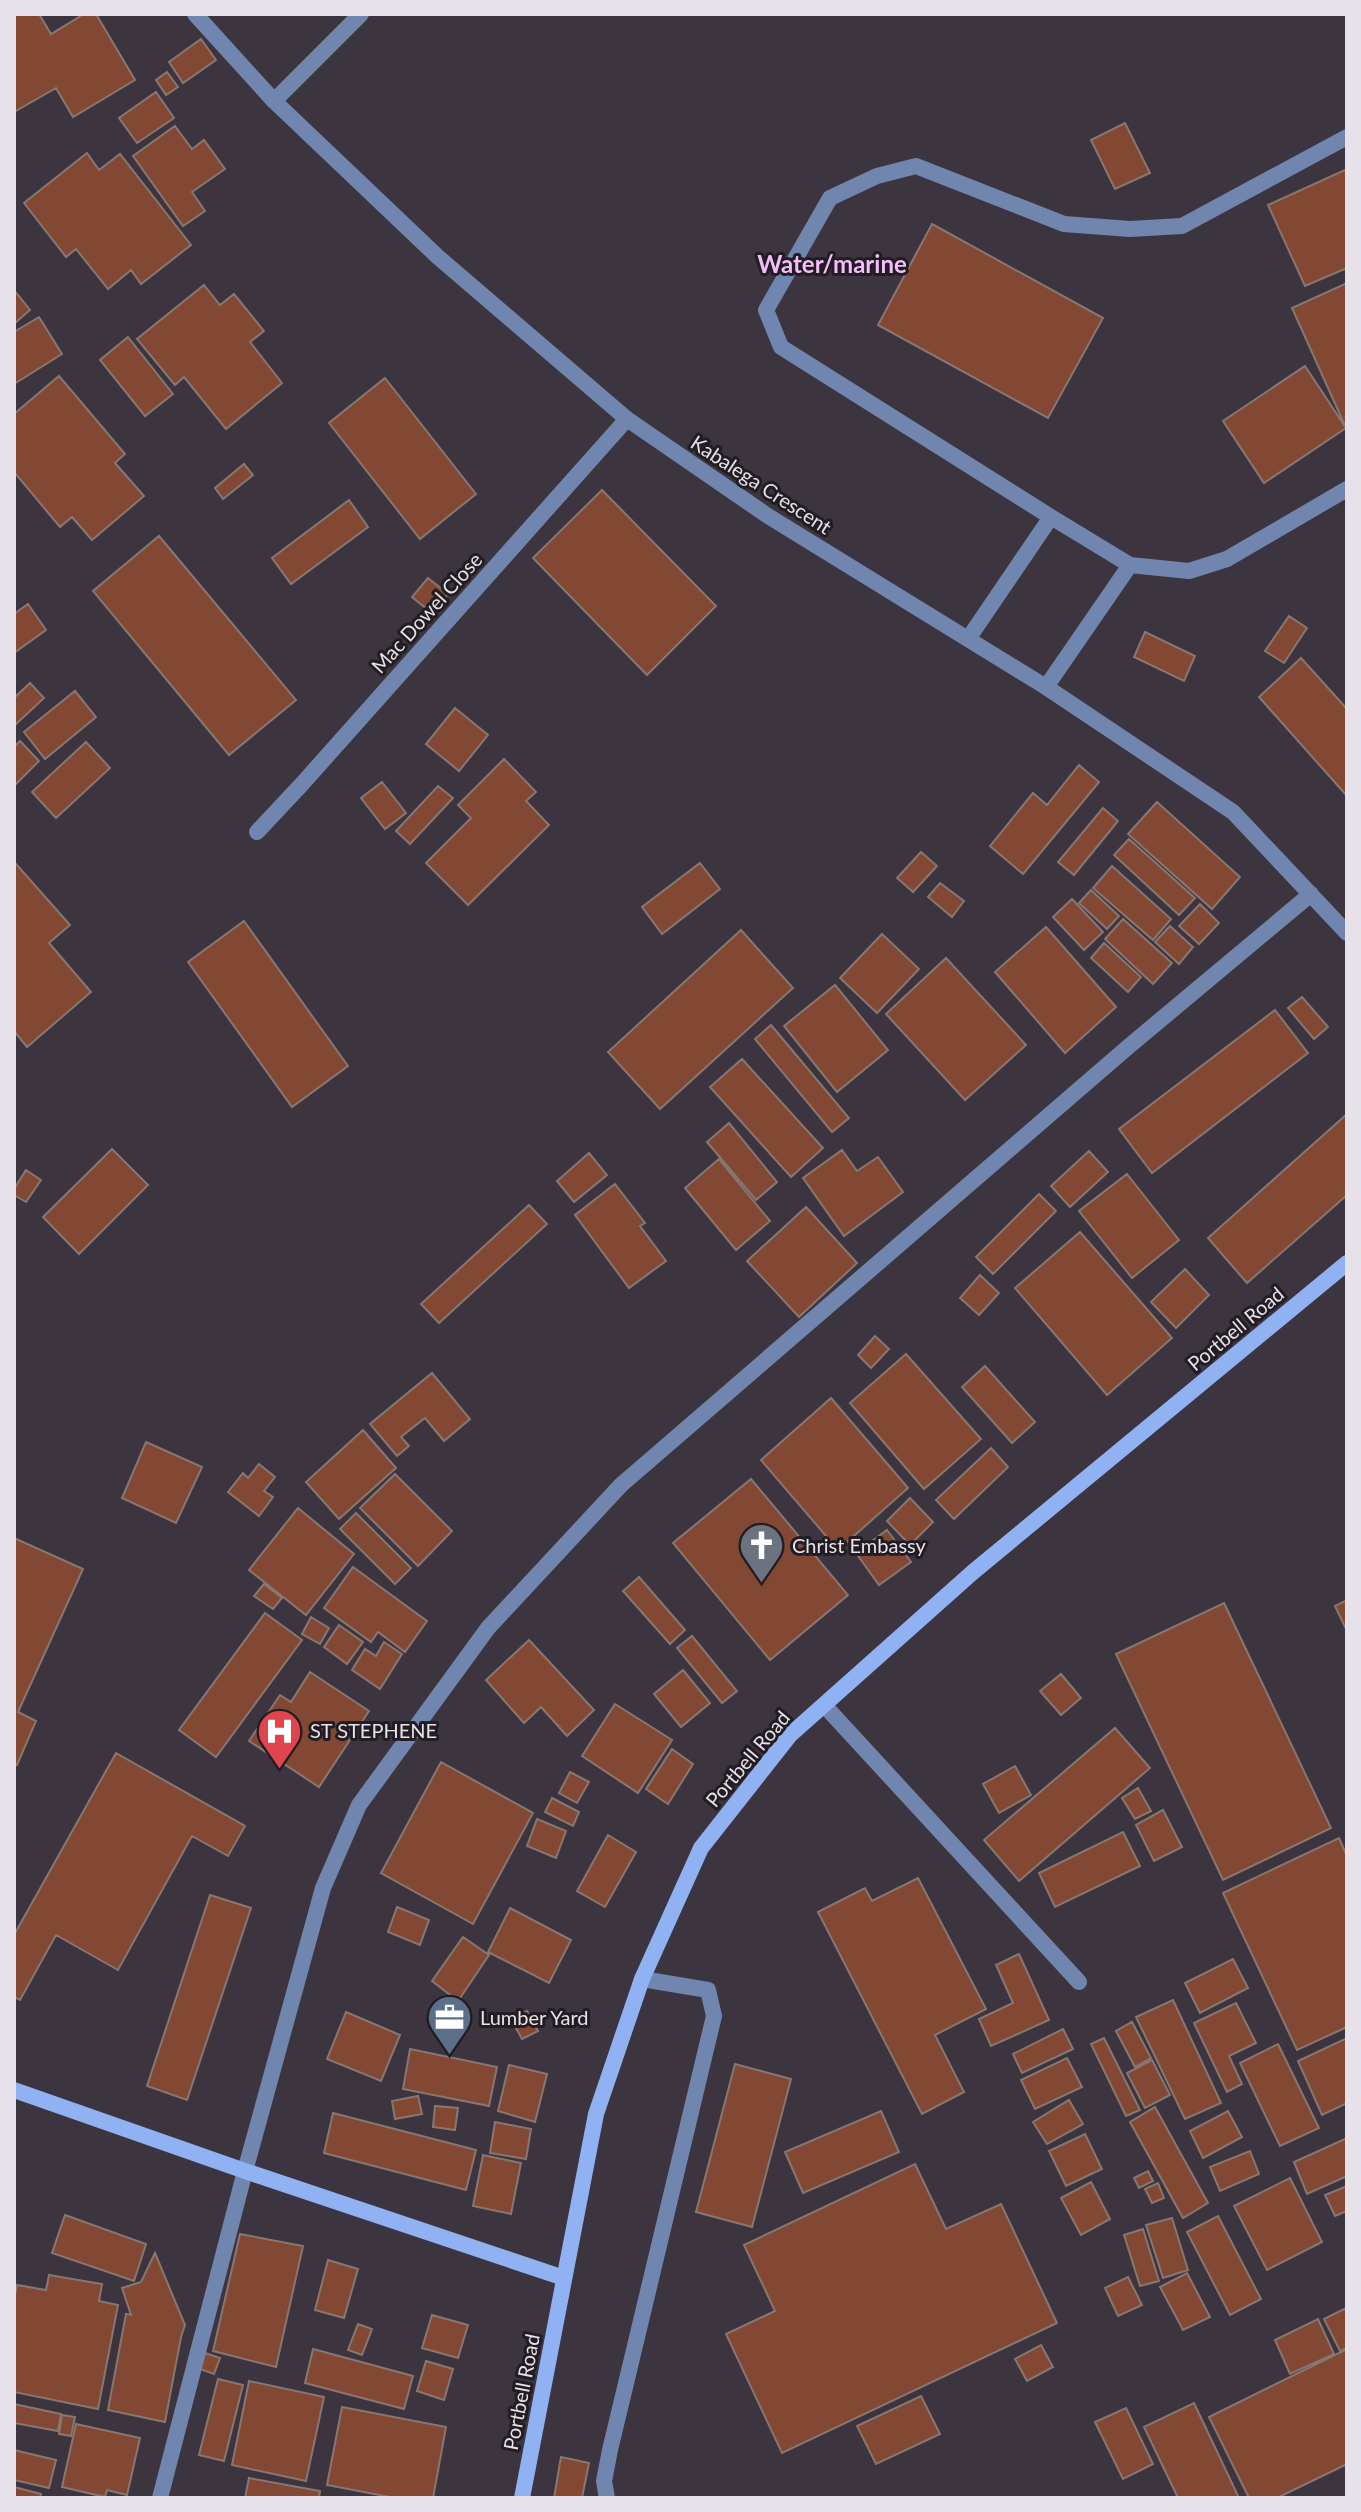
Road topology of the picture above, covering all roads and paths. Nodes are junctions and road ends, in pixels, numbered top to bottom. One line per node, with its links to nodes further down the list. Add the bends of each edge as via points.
1 (195, 14): 3 (street, Kabalega Crescent)
2 (361, 14): 3 (street)
3 (274, 101): 5 (street, Kabalega Crescent, via 438,257)
4 (1347, 137): 7 (street, via 1182,226 1064,224 916,166 877,176 830,198 766,310 781,347)
5 (627, 419): 9 (street, Kabalega Crescent, via 768,516); 11 (street, Mac Dowel Close)
6 (1347, 489): 8 (street, via 1227,559 1189,571)
7 (1051, 517): 8 (street); 9 (street)
8 (1130, 565): 10 (street)
9 (968, 639): 10 (street, Kabalega Crescent)
10 (1046, 687): 12 (street, Kabalega Crescent, via 1233,812)
11 (257, 832)
12 (1311, 894): 13 (street, Kabalega Crescent); 19 (street, via 621,1485 488,1628 353,1818 323,1888)
13 (1347, 933)
14 (1347, 1263): 15 (main road, Portbell Road, via 973,1572)
15 (824, 1705): 16 (main road, Portbell Road, via 790,1735 701,1848); 17 (street)
16 (642, 1979): 20 (main road, Portbell Road, via 596,2114); 23 (street, via 708,1990 714,2016 610,2450 604,2481)
17 (1079, 1982)
18 (14, 2090): 19 (main road)
19 (245, 2171): 20 (main road); 21 (street)
20 (564, 2278): 22 (main road, Portbell Road)
21 (160, 2498)
22 (522, 2498)
23 (607, 2498)

